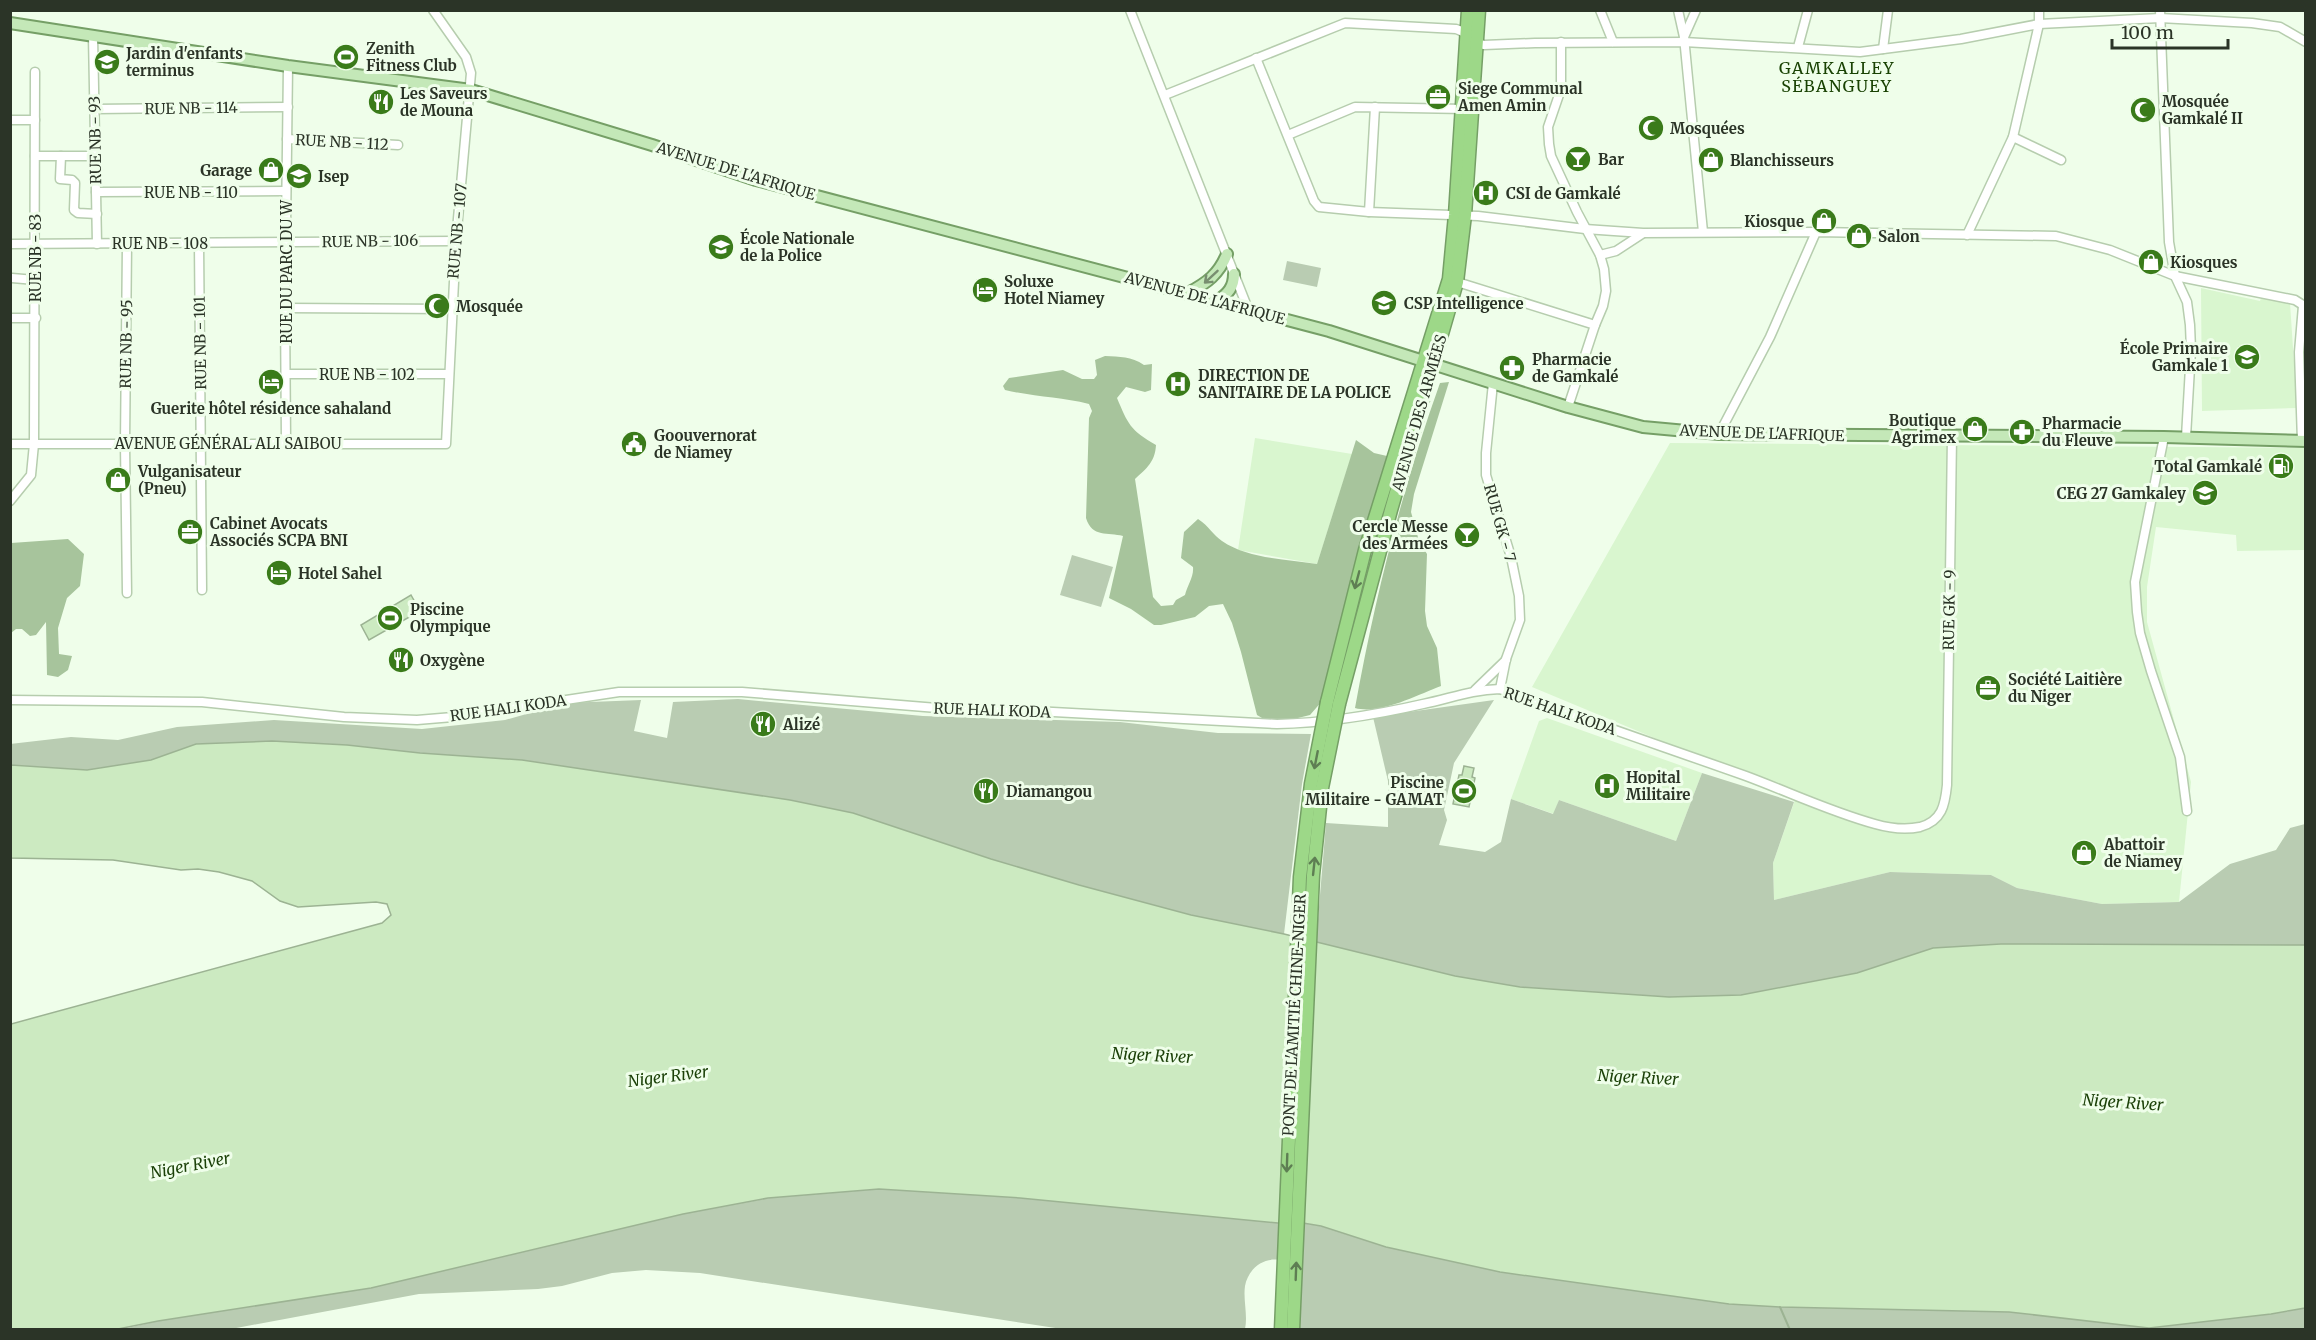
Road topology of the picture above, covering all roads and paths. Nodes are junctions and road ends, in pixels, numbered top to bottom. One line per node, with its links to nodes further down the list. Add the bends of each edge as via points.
1 (433, 10): 26 (street, RUE NB - 107, via 466,57)
2 (1130, 10): 27 (street)
3 (1468, 10): 14 (highway, AVENUE DES ARMÉES)
4 (1479, 10): 17 (highway, AVENUE DES ARMÉES)
5 (1600, 10): 19 (street)
6 (1678, 10): 16 (street)
7 (1696, 10): 16 (street)
8 (1808, 10): 21 (street)
9 (1888, 10): 22 (street)
10 (2039, 10): 13 (street)
11 (2160, 14): 13 (street); 20 (street, via 2280,27); 62 (street, via 2165,186)
12 (10, 23): 15 (main road, AVENUE DE L'AFRIQUE)
13 (2039, 24): 22 (street); 35 (street)
14 (1467, 33): 17 (street); 23 (street, via 1456,29 1345,23); 31 (highway, AVENUE DES ARMÉES)
15 (93, 36): 24 (main road, AVENUE DE L'AFRIQUE); 30 (street, RUE NB - 93)
16 (1684, 40): 19 (street); 21 (street); 48 (street)
17 (1476, 42): 18 (street); 31 (highway, AVENUE DES ARMÉES)
18 (1561, 42): 19 (street); 47 (street, via 1561,89 1548,127 1549,150)
19 (1612, 42)
20 (2306, 42)
21 (1798, 47): 22 (street, via 1860,52)
22 (1883, 49)
23 (1256, 58): 27 (street); 34 (street)
24 (288, 66): 26 (main road, AVENUE DE L'AFRIQUE); 28 (street, RUE DU PARC DU W)
25 (34, 72): 33 (street, RUE NB - 83)
26 (471, 90): 52 (street, RUE NB - 107); 66 (main road, AVENUE DE L'AFRIQUE, via 756,180)
27 (1165, 95): 59 (street)
28 (288, 106): 30 (street, RUE NB - 114); 36 (street, RUE DU PARC DU W)
29 (1375, 107): 31 (street); 34 (street, via 1350,108); 44 (street)
30 (94, 109): 40 (street, RUE NB - 93)
31 (1467, 109): 46 (highway, AVENUE DES ARMÉES)
32 (10, 120): 33 (street)
33 (35, 120): 38 (street, RUE NB - 83)
34 (1288, 135): 44 (street, via 1319,207)
35 (2013, 137): 41 (street); 51 (street)
36 (287, 139): 37 (street, RUE NB - 112); 43 (street, RUE DU PARC DU W)
37 (398, 145)
38 (35, 156): 39 (street); 56 (street, RUE NB - 83)
39 (61, 156): 40 (street); 45 (street, via 60,178 75,183 75,212)
40 (95, 156): 42 (street, RUE NB - 93)
41 (2061, 160)
42 (96, 192): 43 (street, RUE NB - 110); 45 (street, RUE NB - 93)
43 (286, 192): 53 (street, RUE DU PARC DU W)
44 (1369, 212): 46 (street)
45 (97, 214): 57 (street, RUE NB - 93)
46 (1460, 215): 47 (street); 65 (highway, AVENUE DES ARMÉES)
47 (1585, 229): 50 (street); 60 (street)
48 (1703, 232): 49 (street); 50 (street)
49 (1816, 232): 51 (street); 80 (street, via 1770,337)
50 (1643, 233): 60 (street, via 1616,251)
51 (1967, 235): 62 (street, via 2056,236 2110,250)
52 (456, 241): 53 (street, RUE NB - 106); 70 (street, RUE NB - 107)
53 (285, 242): 54 (street, RUE NB - 108); 69 (street, RUE DU PARC DU W)
54 (199, 243): 58 (street, RUE NB - 108); 89 (street, RUE NB - 101)
55 (10, 244): 56 (street, RUE NB - 108)
56 (35, 244): 57 (street, RUE NB - 108); 64 (street, RUE NB - 83)
57 (97, 244): 58 (street, RUE NB - 108)
58 (127, 244): 88 (street, RUE NB - 95)
59 (1227, 254): 61 (street); 66 (main road, one-way to 66, via 1211,279)
60 (1600, 255): 74 (street, via 1606,288)
61 (1234, 273): 67 (main road, via 1228,293); 71 (street)
62 (2175, 276): 68 (street, via 2295,300); 83 (street, via 2184,292 2190,325)
63 (12, 278): 64 (street)
64 (35, 280): 73 (street, RUE NB - 83)
65 (1453, 281): 74 (street); 75 (highway, AVENUE DES ARMÉES)
66 (1188, 293): 67 (main road, AVENUE DE L'AFRIQUE)
67 (1217, 301): 71 (main road, AVENUE DE L'AFRIQUE)
68 (2304, 306): 84 (street, via 2299,352)
69 (285, 308): 70 (street); 76 (street, RUE DU PARC DU W)
70 (451, 309): 77 (street, RUE NB - 107)
71 (1248, 309): 75 (main road, AVENUE DE L'AFRIQUE)
72 (10, 318): 73 (street)
73 (36, 318): 87 (street, RUE NB - 83)
74 (1595, 325): 79 (street)
75 (1429, 362): 78 (main road, AVENUE DE L'AFRIQUE); 98 (highway, AVENUE DES ARMÉES, via 1365,550)
76 (286, 374): 77 (street, RUE NB - 102); 85 (street, RUE DU PARC DU W)
77 (448, 374): 90 (street, RUE NB - 107)
78 (1493, 383): 79 (main road, AVENUE DE L'AFRIQUE); 94 (street, RUE GK - 7, via 1486,474 1519,596 1520,620)
79 (1568, 407): 80 (main road, AVENUE DE L'AFRIQUE, via 1644,427)
80 (1719, 434): 81 (main road, AVENUE DE L'AFRIQUE)
81 (1952, 436): 82 (main road, AVENUE DE L'AFRIQUE); 99 (street, RUE GK - 9, via 1947,785)
82 (2164, 437): 83 (main road, AVENUE DE L'AFRIQUE); 100 (street, via 2135,582 2140,633 2180,758)
83 (2186, 437): 84 (main road, AVENUE DE L'AFRIQUE)
84 (2304, 441)
85 (286, 442): 89 (street, AVENUE GÉNÉRAL ALI SAIBOU); 90 (street, AVENUE GÉNÉRAL ALI SAIBOU)
86 (10, 444): 87 (street, AVENUE GÉNÉRAL ALI SAIBOU)
87 (34, 444): 88 (street, AVENUE GÉNÉRAL ALI SAIBOU); 91 (street, RUE NB - 83, via 31,476)
88 (125, 444): 89 (street, AVENUE GÉNÉRAL ALI SAIBOU); 93 (street, RUE NB - 95)
89 (201, 444): 92 (street, RUE NB - 101)
90 (446, 444)
91 (10, 501)
92 (202, 590)
93 (127, 593)
94 (1506, 659): 95 (street, RUE GK - 7); 96 (street)
95 (1500, 689): 96 (street, RUE HALI KODA); 99 (street, RUE HALI KODA, via 1877,825 1921,827 1937,819)
96 (1475, 690): 97 (street, RUE HALI KODA, via 1353,718 1276,724 937,708 742,692 619,692 417,720 344,717 202,702)
97 (10, 700)
98 (1333, 703): 101 (highway, PONT DE L'AMITIÉ CHINE-NIGER, one-way to 101, bridge, via 1311,784 1300,877); 102 (highway, PONT DE L'AMITIÉ CHINE-NIGER, one-way to 98, bridge, via 1313,875)
99 (1943, 810)
100 (2187, 811)
101 (1281, 1329)
102 (1293, 1329)

